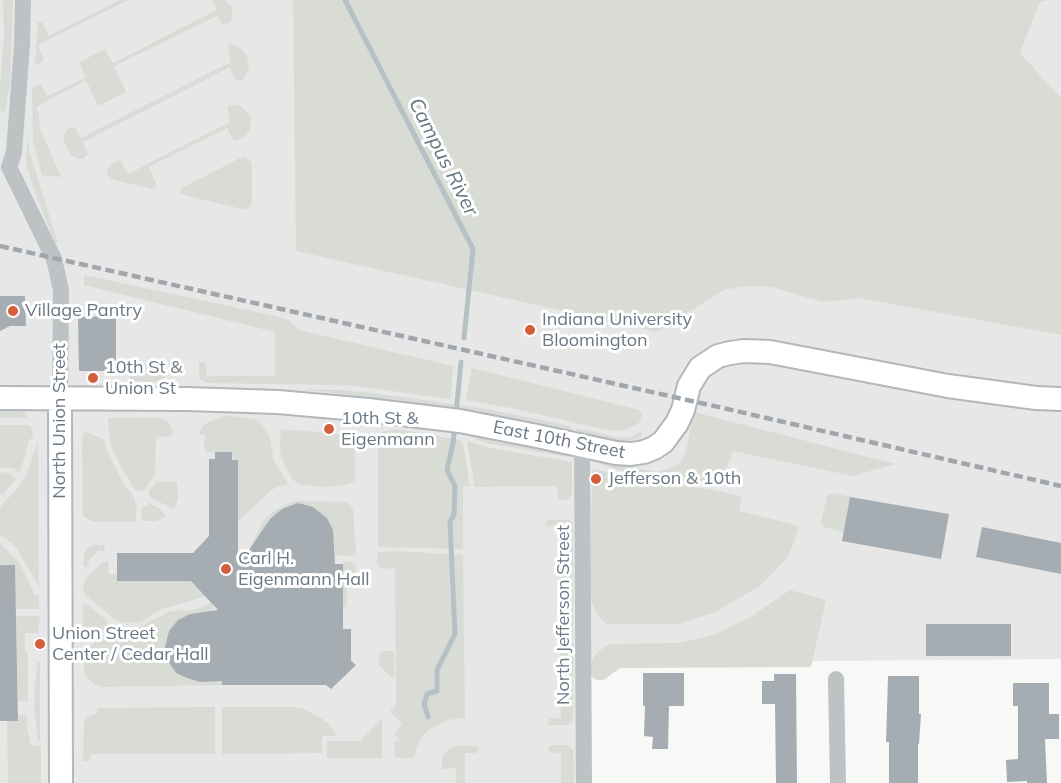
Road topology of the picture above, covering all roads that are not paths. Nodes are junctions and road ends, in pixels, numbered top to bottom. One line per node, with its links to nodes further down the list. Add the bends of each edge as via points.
1 (23, 0): 2 (street, North Union Street, via 14,152)
2 (4, 167): 4 (street, North Union Street, via 54,259 61,290)
3 (0, 398): 4 (street, East 10th Street)
4 (60, 399): 6 (street, East 10th Street, via 278,402 368,410 452,420); 8 (street, North Union Street)
5 (1061, 399): 6 (street, East 10th Street, via 948,386 782,354 744,351 718,356 700,368 689,386 677,423 654,448 631,454)
6 (582, 446): 9 (street, North Jefferson Street)
7 (836, 679): 10 (street)
8 (61, 783)
9 (584, 783)
10 (837, 783)

